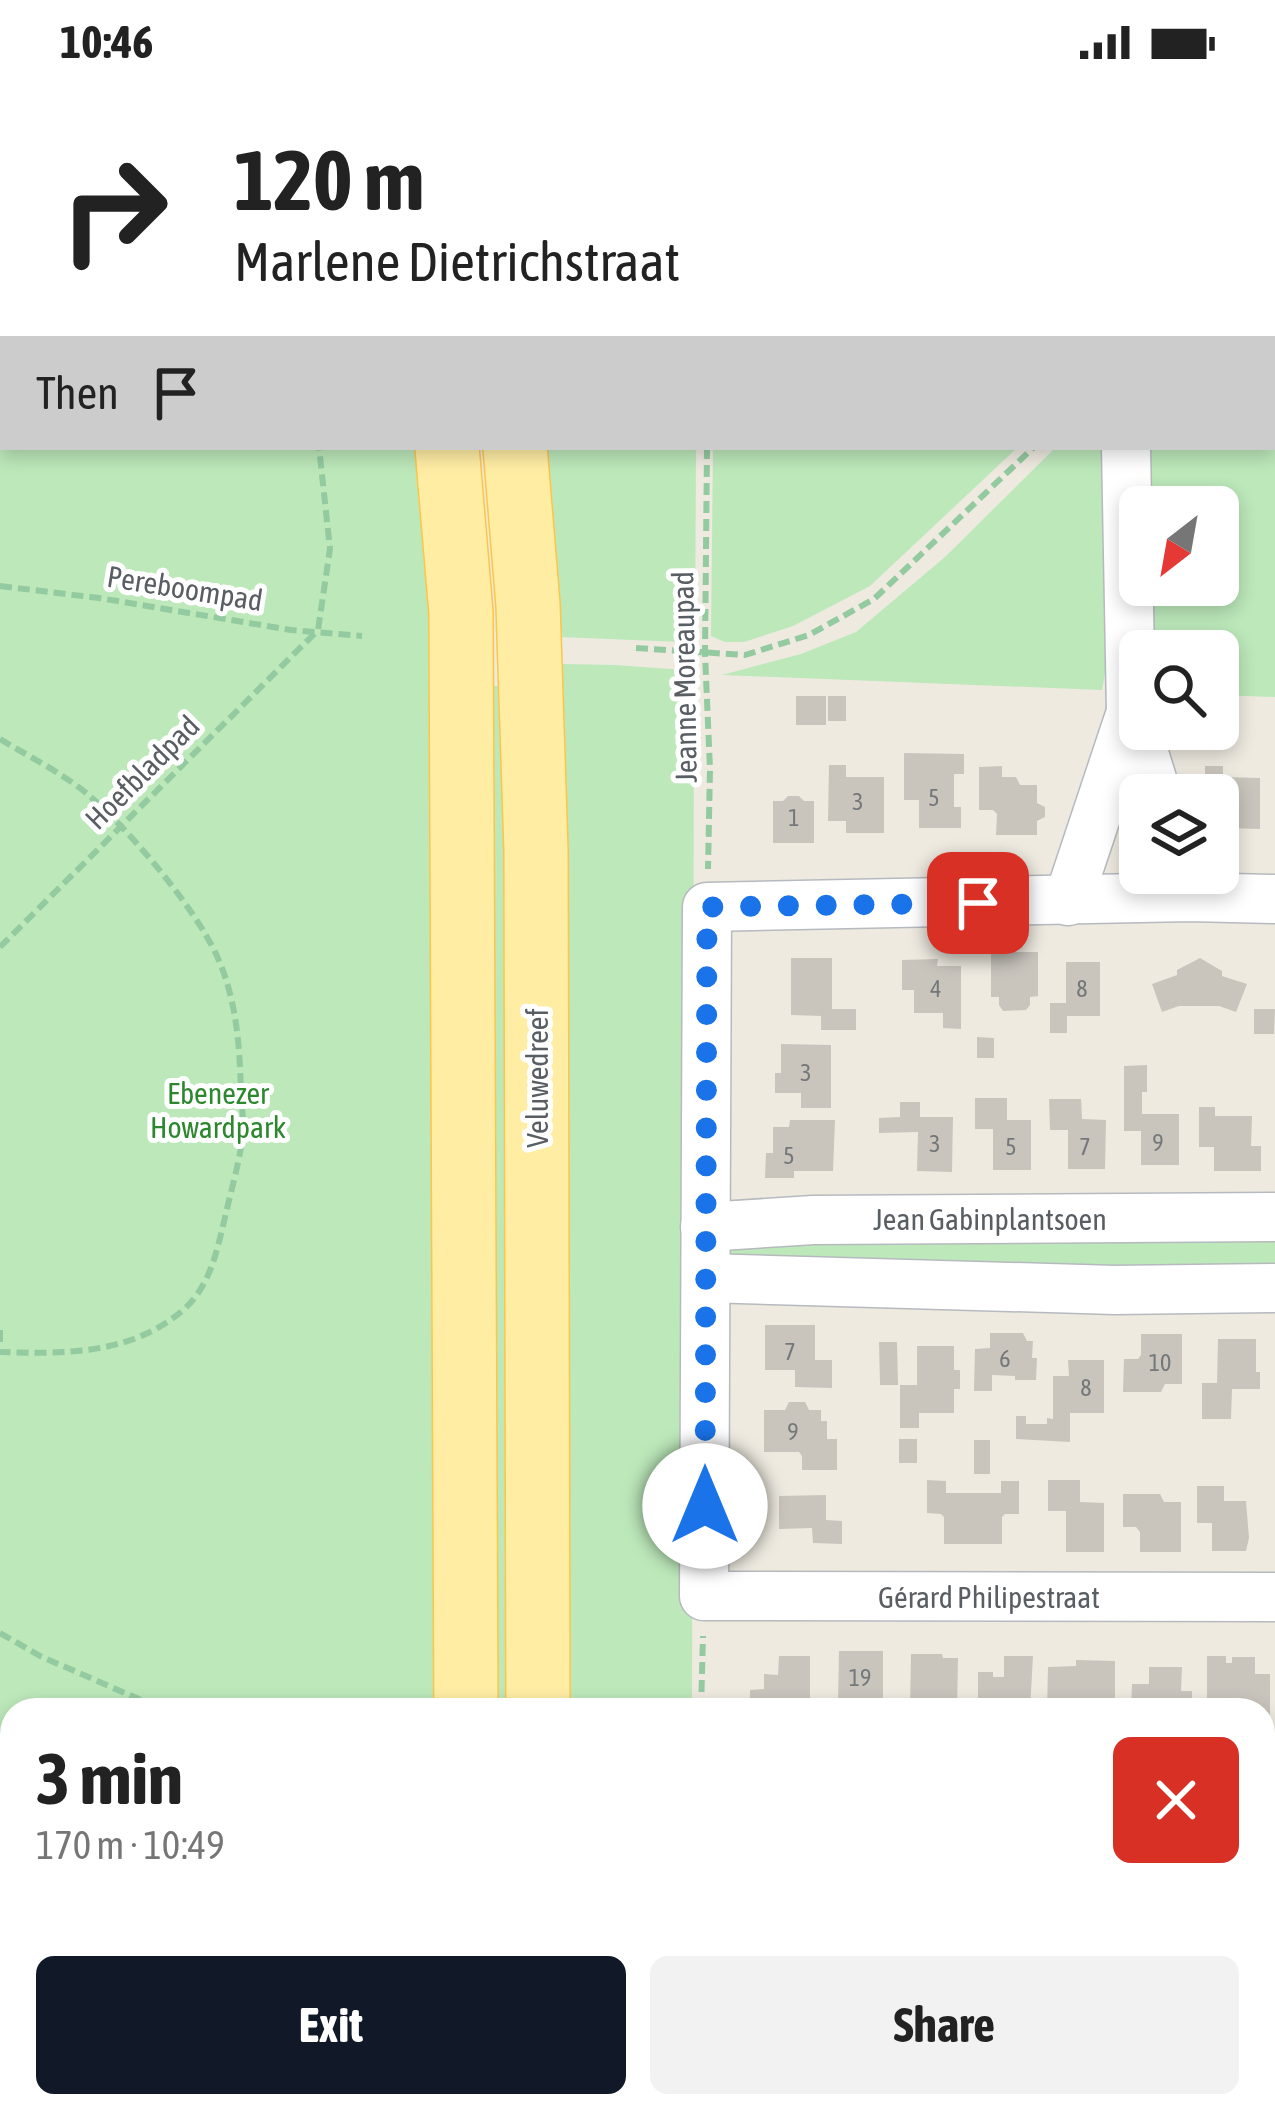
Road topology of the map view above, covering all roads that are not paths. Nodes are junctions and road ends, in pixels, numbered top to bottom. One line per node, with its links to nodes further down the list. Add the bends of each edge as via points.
1 (447, 450): 15 (main road, via 460,613)
2 (514, 450): 16 (main road, Veluwedreef, via 536,850)
3 (1126, 450): 4 (street)
4 (1129, 630)
5 (1119, 748): 9 (street)
6 (1239, 893): 8 (street)
7 (1120, 894): 9 (street)
8 (1275, 899)
9 (1068, 901): 11 (street, via 707,907)
10 (1275, 1217): 11 (street, Jean Gabinplantsoen)
11 (705, 1227): 12 (street)
12 (706, 1279): 13 (street); 14 (street, Gérard Philipestraat, via 704,1597)
13 (1275, 1288)
14 (1275, 1597)
15 (466, 1698)
16 (538, 1698)

